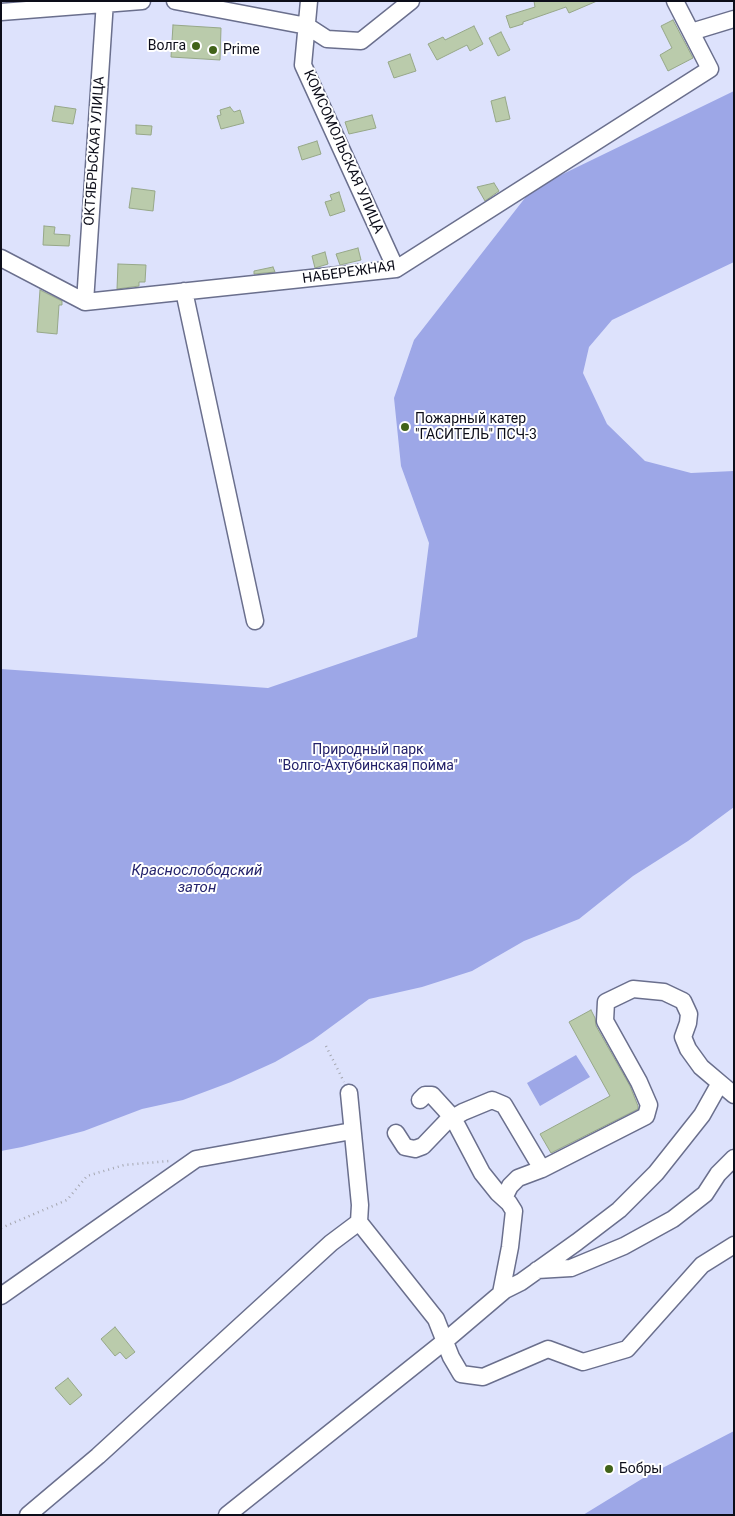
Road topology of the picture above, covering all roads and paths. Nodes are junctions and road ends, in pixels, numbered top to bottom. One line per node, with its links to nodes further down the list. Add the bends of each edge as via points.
1 (142, 1): 6 (street)
2 (175, 1): 9 (street)
3 (309, 1): 9 (street, КОМСОМОЛЬСКАЯ УЛИЦА)
4 (411, 1): 9 (street, via 361,41 327,39)
5 (675, 1): 10 (street)
6 (105, 3): 7 (street); 14 (street, ОКТЯБРЬСКАЯ УЛИЦА)
7 (1, 12)
8 (734, 19): 10 (street)
9 (307, 26): 12 (street, КОМСОМОЛЬСКАЯ УЛИЦА, via 303,65)
10 (691, 32): 12 (street, НАБЕРЕЖНАЯ, via 710,69)
11 (1, 258): 14 (street)
12 (396, 269): 13 (street, НАБЕРЕЖНАЯ)
13 (184, 291): 14 (street, НАБЕРЕЖНАЯ); 15 (street)
14 (85, 302)
15 (255, 621)
16 (326, 1046): 18 (path)
17 (720, 1083): 19 (street); 26 (street, via 701,1067 688,1049 683,1037 689,1014 682,1001 664,992 633,989 606,1002 605,1021 640,1082 649,1105 646,1116); 31 (street, via 702,1115 656,1173 618,1210)
18 (349, 1093): 22 (street)
19 (734, 1095)
20 (420, 1100): 21 (street, via 432,1094)
21 (452, 1118): 23 (street, via 423,1146 415,1149 405,1147); 26 (street, via 492,1100 504,1105); 27 (street, via 482,1174)
22 (352, 1132): 28 (street); 33 (street, via 196,1159)
23 (396, 1133)
24 (734, 1158): 31 (street, via 705,1194 673,1219 624,1246 571,1268)
25 (169, 1161): 29 (path, via 124,1165 87,1176 67,1200)
26 (542, 1169): 27 (street, via 518,1178)
27 (504, 1198): 32 (street, via 514,1211)
28 (359, 1222): 34 (street, via 423,1296); 35 (street, via 331,1243 98,1456)
29 (1, 1228)
30 (734, 1245): 34 (street, via 702,1265 626,1349 583,1362 548,1350 483,1377 461,1374)
31 (537, 1270): 32 (street)
32 (501, 1293): 34 (street)
33 (1, 1296)
34 (445, 1341): 36 (street)
35 (28, 1515)
36 (227, 1515)

